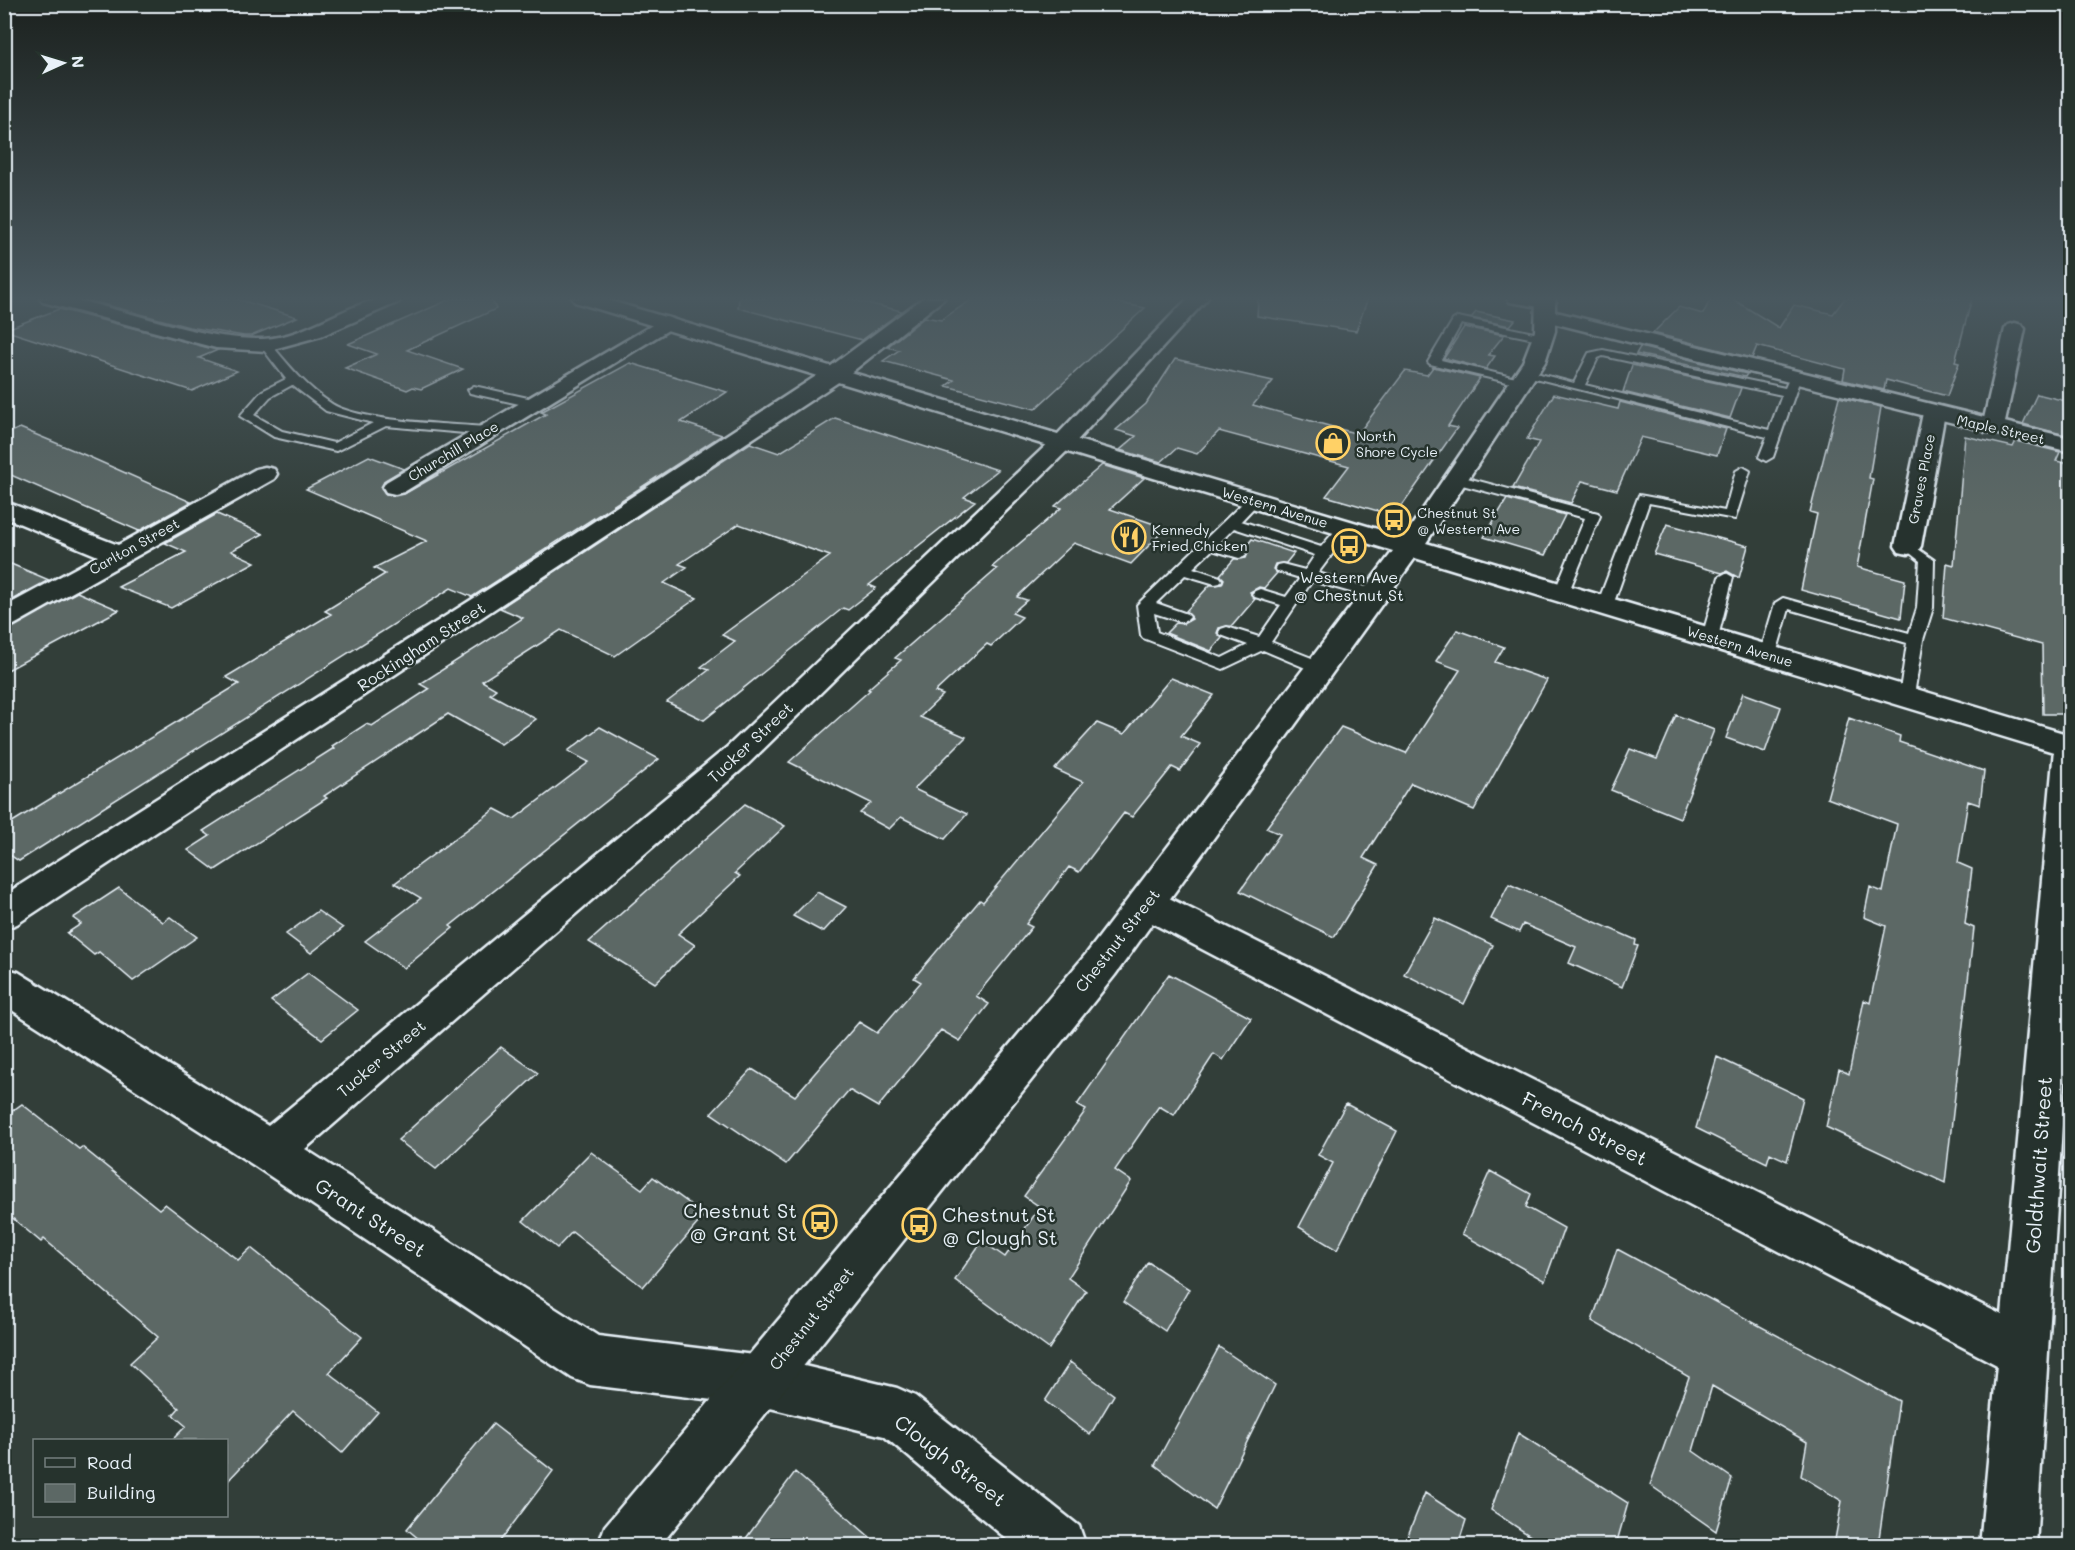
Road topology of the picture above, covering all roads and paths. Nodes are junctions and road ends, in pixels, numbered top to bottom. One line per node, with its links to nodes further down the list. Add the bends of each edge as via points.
1 (285, 370): 14 (lane)
2 (588, 370): 18 (street, Churchill Place)
3 (823, 370): 12 (street, Western Avenue)
4 (840, 370): 12 (street, Rockingham Street)
5 (1130, 370): 24 (street, Tucker Street)
6 (1480, 370): 13 (lane)
7 (1528, 370): 13 (street, Chestnut Street)
8 (1586, 370): 16 (lane)
9 (1707, 370): 15 (lane)
10 (1742, 370): 15 (street, Maple Street)
11 (2006, 370): 21 (street)
12 (835, 374): 24 (street, Western Avenue); 63 (street, Rockingham Street)
13 (1523, 378): 16 (lane); 29 (street, Chestnut Street)
14 (293, 381): 20 (lane, via 330,408); 20 (lane, via 266,394 246,416 278,434 336,447)
15 (1792, 385): 19 (street, Maple Street); 23 (lane)
16 (1578, 387): 23 (lane)
17 (474, 390): 18 (lane)
18 (533, 404): 22 (street, Churchill Place)
19 (1934, 412): 21 (street, Maple Street); 36 (street, Graves Place)
20 (384, 422): 22 (lane)
21 (1993, 427): 25 (street, Maple Street)
22 (487, 431): 30 (street, Churchill Place)
23 (1773, 435): 26 (lane)
24 (1064, 441): 31 (street, Western Avenue); 65 (street, Tucker Street, via 737,756)
25 (2070, 445)
26 (1766, 457)
27 (1743, 471): 51 (lane, via 1730,516 1644,498)
28 (265, 474): 39 (street, Carlton Street)
29 (1456, 479): 37 (street, Chestnut Street); 46 (lane, via 1593,516)
30 (395, 487)
31 (1254, 501): 33 (lane); 34 (street, Western Avenue)
32 (4, 508): 39 (street)
33 (1232, 523): 35 (lane); 38 (lane)
34 (1345, 528): 37 (street, Western Avenue); 38 (lane)
35 (1209, 544): 40 (lane); 42 (lane)
36 (1908, 546): 56 (lane, via 1927,560 1925,608)
37 (1410, 547): 46 (street, Western Avenue); 48 (street, Chestnut Street)
38 (1324, 553): 43 (lane)
39 (118, 554): 53 (street, Carlton Street)
40 (1239, 554)
41 (1282, 568): 43 (lane)
42 (1183, 570): 45 (lane); 50 (lane)
43 (1309, 576): 48 (lane); 49 (lane)
44 (1726, 577): 55 (lane)
45 (1215, 580)
46 (1562, 593): 51 (street, Western Avenue)
47 (1260, 594): 49 (lane)
48 (1375, 594): 59 (street, Chestnut Street)
49 (1290, 603): 57 (lane)
50 (1145, 605): 52 (lane); 57 (lane, via 1149,635 1223,664)
51 (1605, 605): 55 (street, Western Avenue)
52 (1182, 616)
53 (4, 619)
54 (1227, 632): 57 (lane)
55 (1710, 637): 58 (street, Western Avenue)
56 (1915, 640): 58 (lane, via 1783,603); 60 (lane)
57 (1262, 644): 59 (lane)
58 (1768, 654): 60 (street, Western Avenue)
59 (1321, 668): 62 (street, Chestnut Street)
60 (1908, 697): 61 (street, Western Avenue)
61 (2070, 747): 66 (street, Goldthwait Street)
62 (1146, 903): 66 (street, French Street); 67 (street, Chestnut Street, via 1101,964)
63 (4, 914)
64 (4, 984): 65 (street, Grant Street)
65 (270, 1151): 67 (street, Grant Street, via 590,1360)
66 (2024, 1352): 70 (street, Goldthwait Street)
67 (762, 1381): 68 (street, Chestnut Street); 69 (street, Clough Street, via 897,1414)
68 (625, 1545)
69 (1059, 1545)
70 (2008, 1545)

